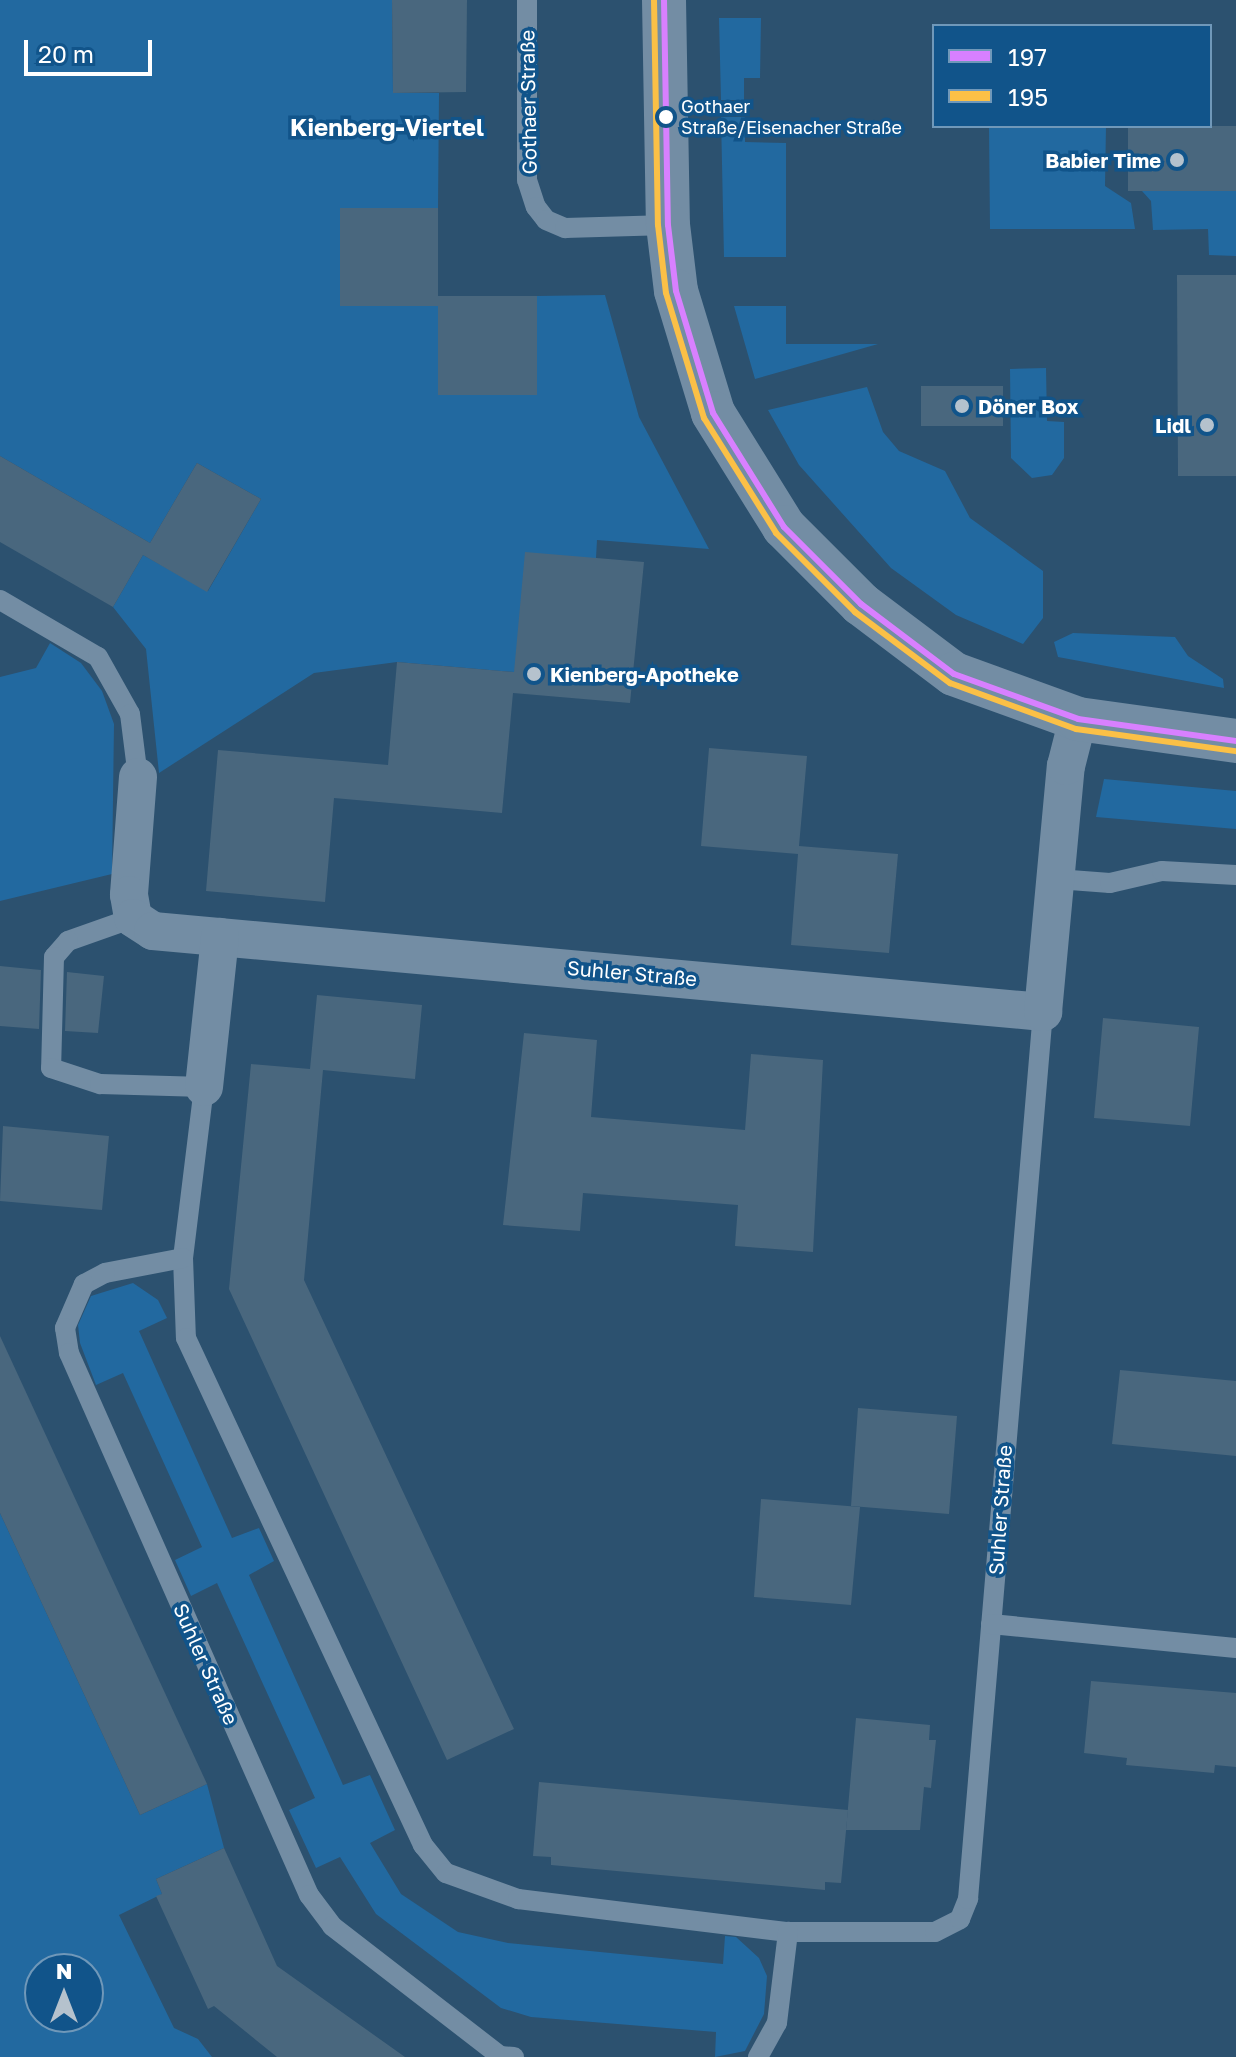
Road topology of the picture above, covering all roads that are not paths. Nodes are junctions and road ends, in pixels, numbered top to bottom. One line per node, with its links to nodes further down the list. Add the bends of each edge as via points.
1 (527, 0): 3 (lane, Gothaer Straße, via 527,180 536,207 546,220 565,228)
2 (664, 0): 3 (street)
3 (668, 225): 5 (street, via 690,348 713,413 784,527 861,604 954,674)
4 (0, 600): 7 (lane, via 98,657 130,714)
5 (1078, 719): 6 (street); 9 (street, Suhler Straße, via 1066,766)
6 (1236, 741)
7 (138, 777): 10 (street)
8 (1236, 875): 9 (lane, via 1162,871 1110,883)
9 (1057, 879): 12 (street, Suhler Straße)
10 (133, 918): 11 (street, Suhler Straße, via 153,931); 13 (lane, via 68,941 54,957 51,1068 100,1084)
11 (220, 937): 12 (street, Suhler Straße); 13 (street, Suhler Straße)
12 (1043, 1012): 15 (lane, Suhler Straße)
13 (204, 1087): 14 (lane, Suhler Straße)
14 (183, 1258): 17 (lane, Suhler Straße, via 186,1338 423,1845 446,1873 518,1899); 18 (lane, Suhler Straße, via 105,1273 84,1284 65,1328 69,1353 309,1895 332,1926 500,2056)
15 (991, 1624): 16 (lane); 17 (lane, Suhler Straße, via 973,1875 960,1919 920,1934)
16 (1236, 1648)
17 (788, 1932): 19 (lane, via 777,2023)
18 (514, 2057)
19 (758, 2057)

